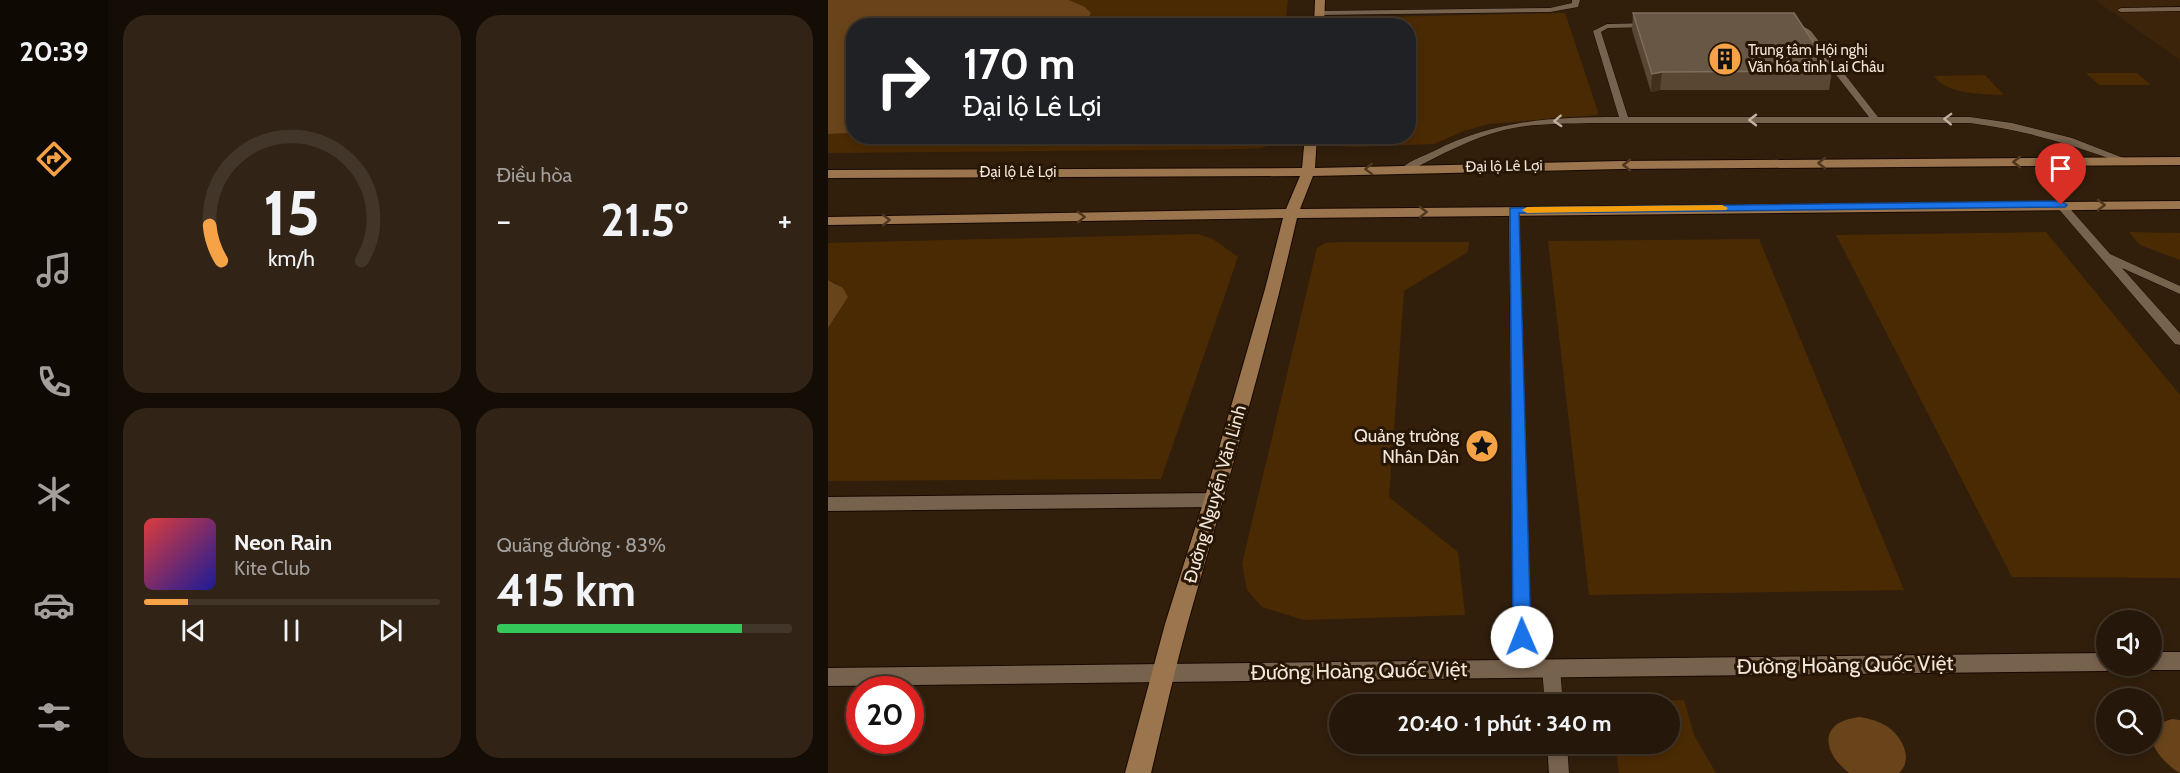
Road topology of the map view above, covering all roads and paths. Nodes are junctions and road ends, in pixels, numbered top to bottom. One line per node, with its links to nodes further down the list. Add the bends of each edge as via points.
1 (1320, 0): 5 (main road)
2 (1576, 0): 5 (lane, via 1570,8 1550,10)
3 (2180, 9): 4 (lane)
4 (2121, 10)
5 (1319, 12): 6 (main road)
6 (1319, 18)
7 (1660, 25): 10 (lane, via 1607,26 1597,31)
8 (1772, 25): 9 (lane, via 1804,29)
9 (1875, 118): 10 (lane, one-way to 10); 12 (lane, one-way to 9, via 2077,141 2025,127 1947,119)
10 (1624, 120): 14 (lane, one-way to 14, via 1544,122 1493,130)
11 (1310, 144): 15 (main road, Đường Nguyễn Văn Linh)
12 (2126, 161): 13 (main road, Đại lộ Lê Lợi); 14 (main road, Đại lộ Lê Lợi, one-way to 14)
13 (2180, 161)
14 (1407, 168): 15 (main road, Đại lộ Lê Lợi, one-way to 15)
15 (1308, 172): 16 (main road, Đại lộ Lê Lợi); 20 (main road, Đường Nguyễn Văn Linh)
16 (828, 174)
17 (2061, 205): 18 (main road, one-way to 18); 19 (main road); 22 (lane)
18 (2180, 205)
19 (1514, 210): 20 (main road, one-way to 19); 31 (lane)
20 (1291, 214): 21 (main road, one-way to 20); 25 (main road, Đường Nguyễn Văn Linh)
21 (828, 221)
22 (2102, 254): 23 (lane); 24 (lane)
23 (2180, 290)
24 (2180, 341)
25 (1214, 500): 26 (street); 32 (main road, Đường Nguyễn Văn Linh)
26 (828, 504)
27 (2162, 661): 28 (street)
28 (2180, 661)
29 (2096, 662): 30 (street, Đường Hoàng Quốc Việt)
30 (1551, 668): 31 (street, Đường Hoàng Quốc Việt); 34 (lane)
31 (1523, 669): 32 (street, Đường Hoàng Quốc Việt)
32 (1163, 673): 33 (street, Đường Hoàng Quốc Việt); 36 (main road, Đường Nguyễn Văn Linh)
33 (828, 677)
34 (1553, 694)
35 (1557, 754): 37 (lane)
36 (1138, 773)
37 (1558, 773)

